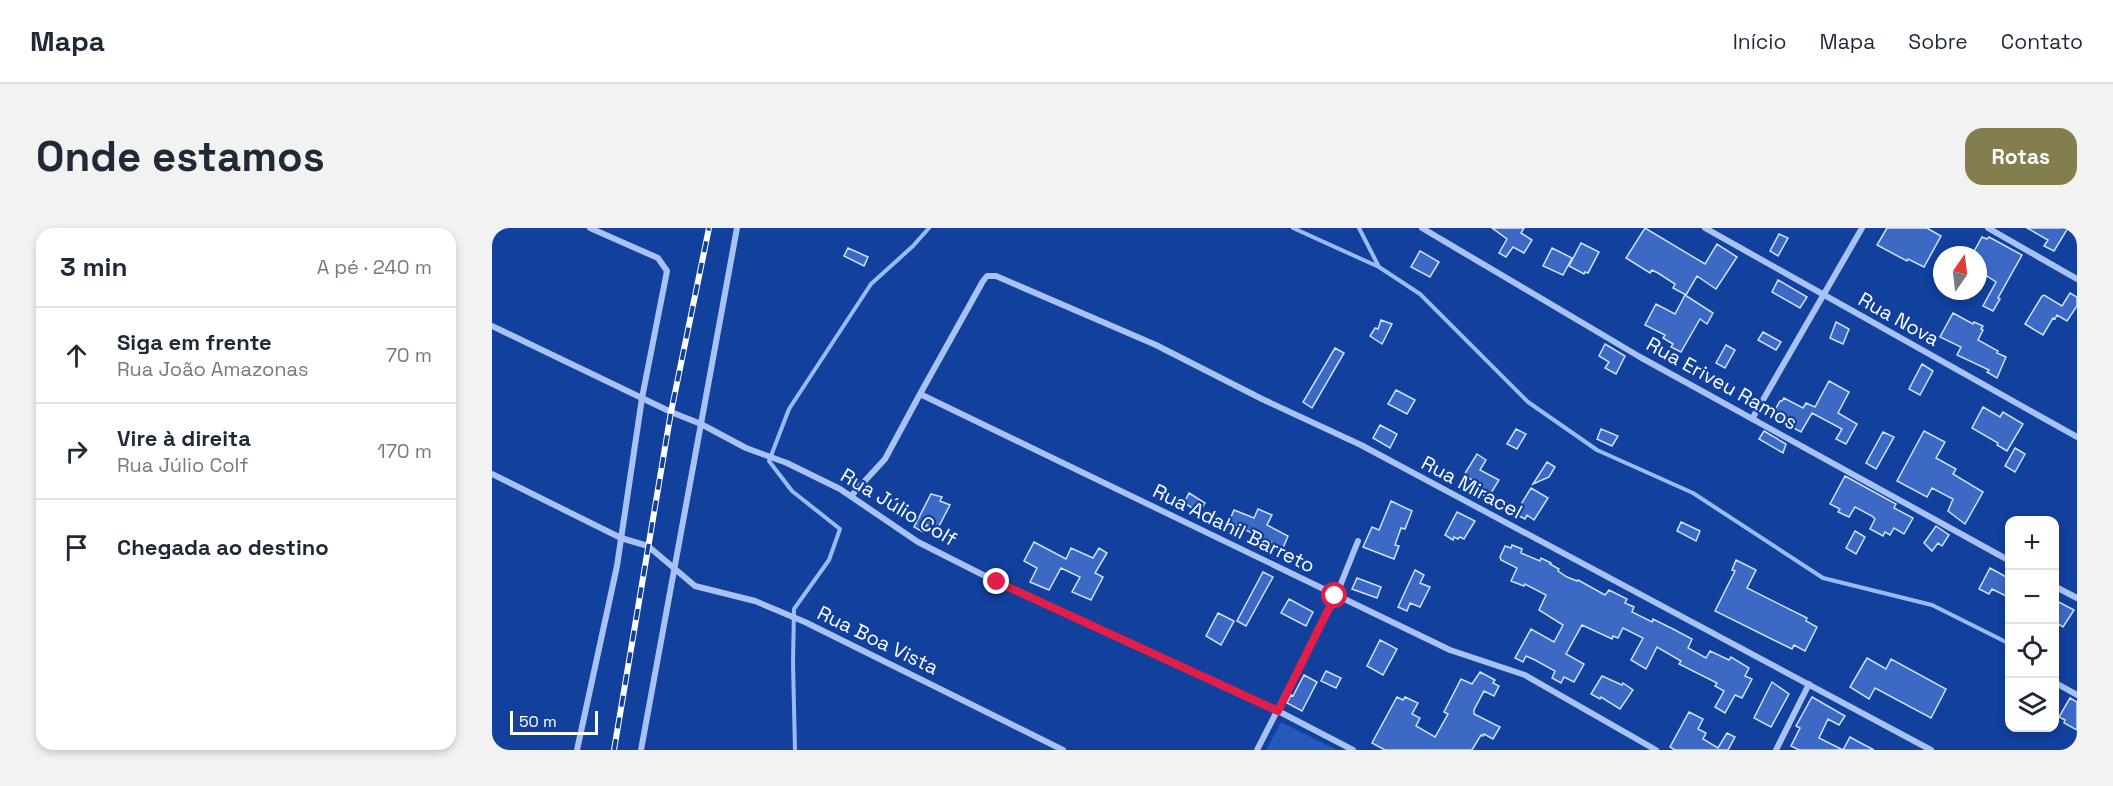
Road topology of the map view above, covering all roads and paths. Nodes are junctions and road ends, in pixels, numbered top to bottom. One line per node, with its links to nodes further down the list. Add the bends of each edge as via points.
1 (590, 228): 11 (street, via 658,258 667,271)
2 (737, 228): 13 (street)
3 (1422, 228): 12 (street, Rua Eriveu Ramos)
4 (1705, 228): 8 (street, Rua Nova)
5 (1862, 228): 8 (street)
6 (1988, 228): 7 (street)
7 (2077, 279)
8 (1824, 296): 12 (street); 14 (street, Rua Nova)
9 (492, 326): 11 (street, Rua Júlio Colf)
10 (920, 394): 16 (street, via 885,459); 22 (street, Rua Adahil Barreto); 24 (street, Rua Miracel, via 987,276 996,276 1156,345 1361,445)
11 (642, 398): 13 (street, Rua Júlio Colf); 17 (street)
12 (1752, 419): 19 (street, Rua Eriveu Ramos)
13 (701, 424): 16 (street, Rua Júlio Colf); 20 (street)
14 (2077, 437)
15 (492, 474): 17 (street, Rua Boa Vista)
16 (851, 496): 27 (street, Rua Júlio Colf, via 918,542 997,582)
17 (621, 538): 20 (street, Rua Boa Vista, via 648,546); 30 (street)
18 (1358, 541): 22 (street)
19 (2005, 558)
20 (675, 570): 31 (street); 32 (street, Rua Boa Vista, via 695,586 754,601 805,622)
21 (2059, 588): 23 (street)
22 (1335, 596): 27 (street); 35 (street, Rua Adahil Barreto, via 1450,650 1525,675)
23 (2077, 598)
24 (1809, 684): 36 (street); 37 (street, Rua Miracel)
25 (2059, 684): 26 (street)
26 (2077, 695)
27 (1278, 711): 33 (street); 34 (street, Rua Júlio Colf)
28 (492, 747): 29 (street)
29 (498, 750)
30 (577, 750)
31 (640, 750)
32 (1063, 750)
33 (1257, 750)
34 (1353, 750)
35 (1656, 750)
36 (1776, 750)
37 (1931, 750)

